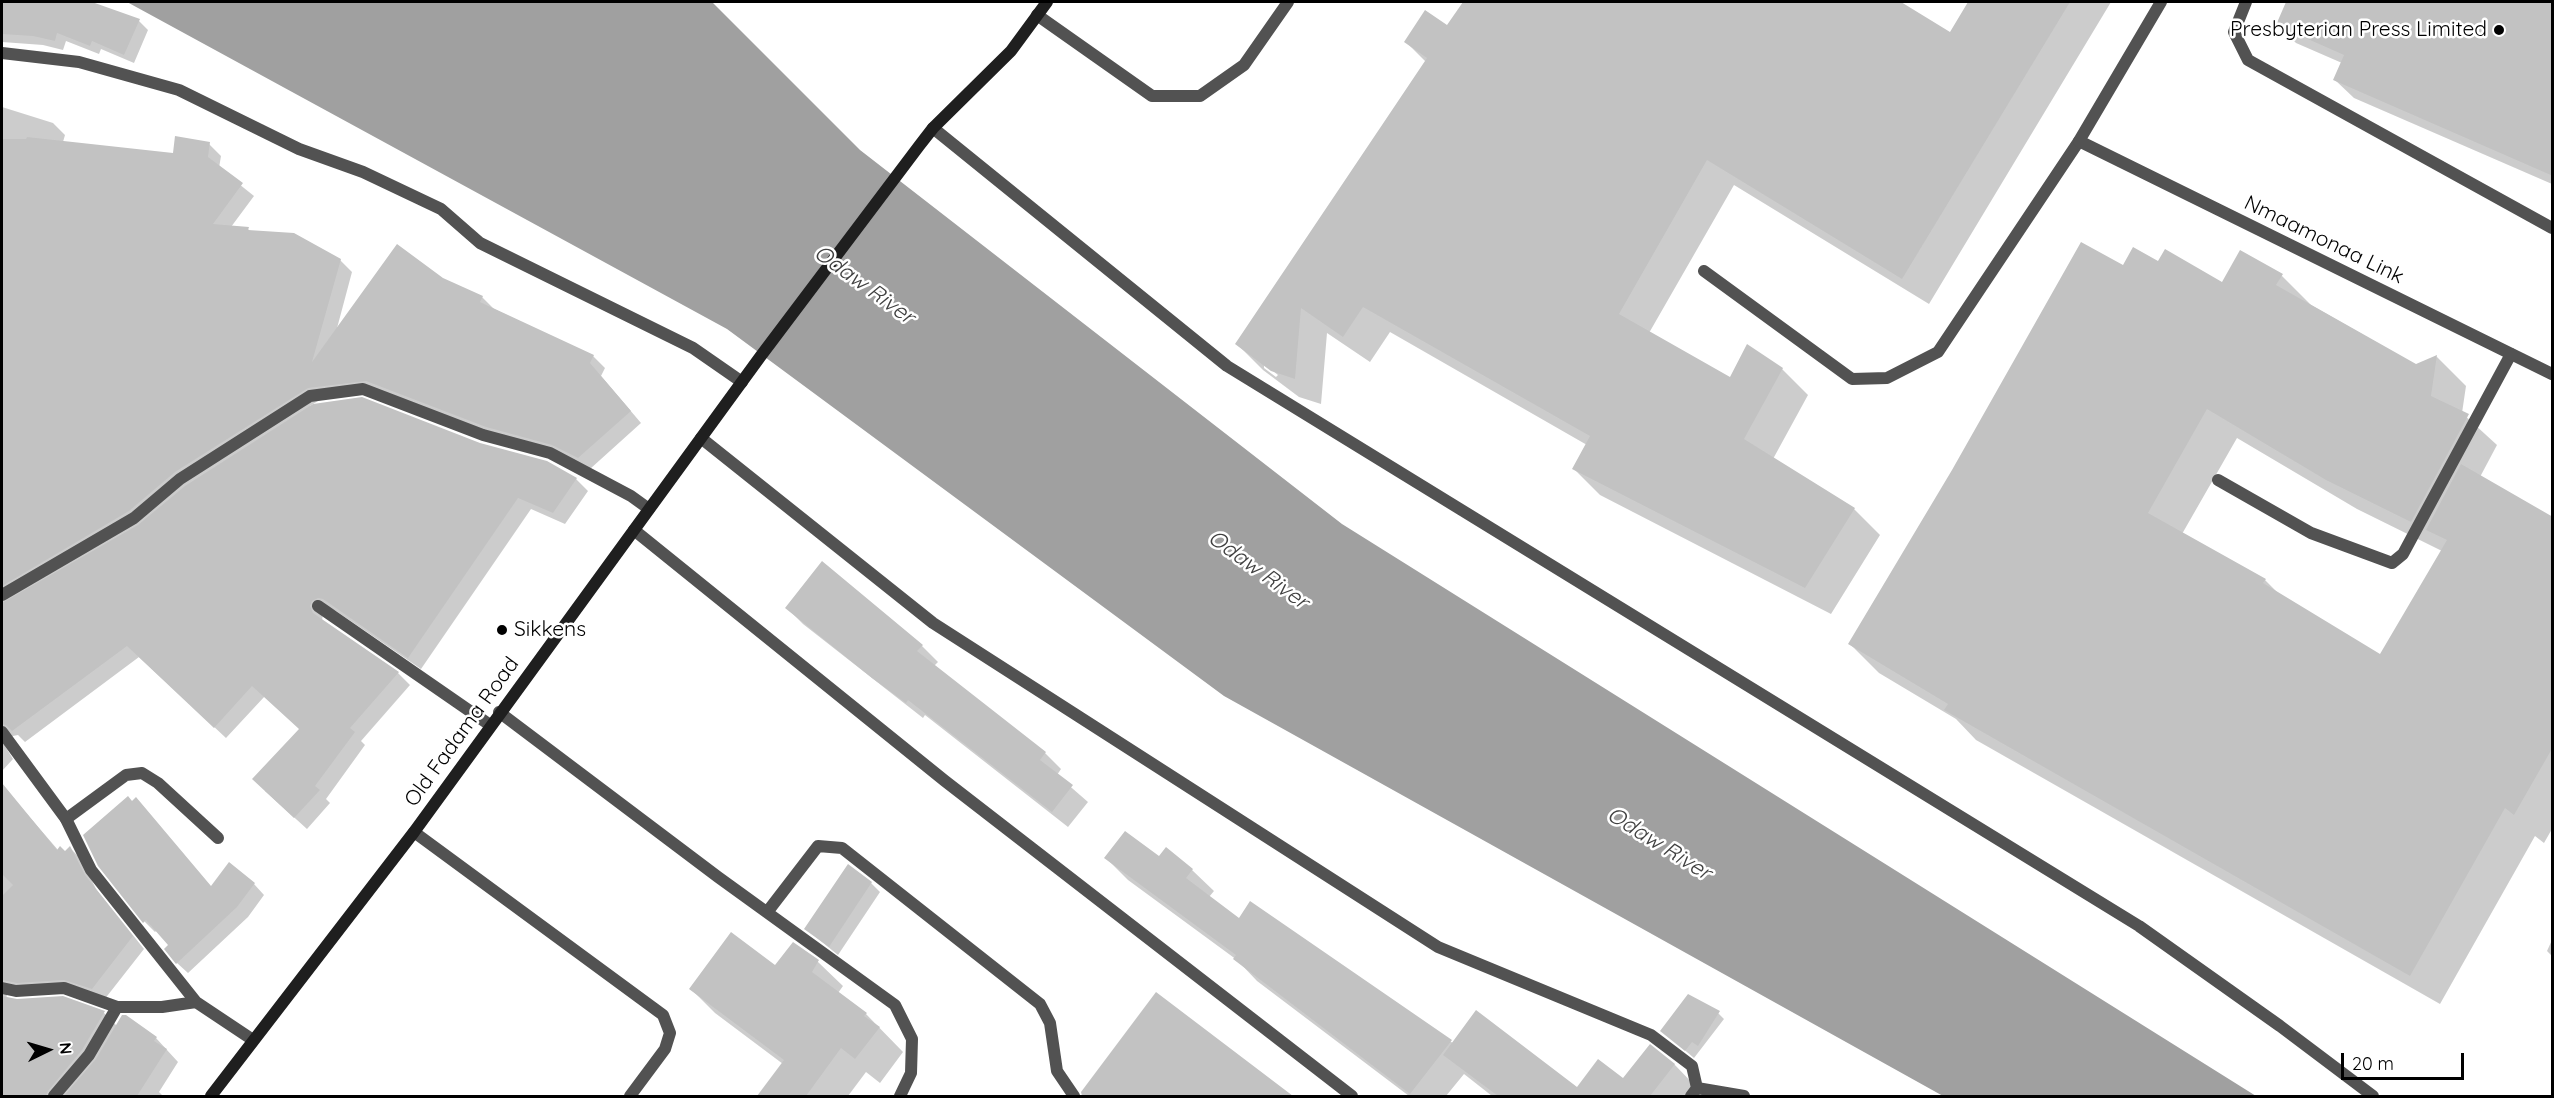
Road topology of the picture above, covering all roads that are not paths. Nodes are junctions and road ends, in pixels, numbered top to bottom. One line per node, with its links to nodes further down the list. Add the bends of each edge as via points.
1 (1047, 2): 5 (street, Old Fadama Road)
2 (1288, 2): 5 (street, via 1244,65 1208,92 1192,97 1152,96)
3 (2161, 2): 8 (street)
4 (2246, 2): 9 (street, via 2234,32 2248,60)
5 (1037, 15): 7 (street, Old Fadama Road, via 1011,51)
6 (2, 52): 13 (street, via 79,62 179,90 299,149 363,172 441,209 480,243 693,348)
7 (933, 128): 13 (street, Old Fadama Road); 39 (street, via 1227,366 2139,926)
8 (2079, 141): 10 (street, via 1938,352 1887,378 1852,379); 11 (street, Nmaamonaa Link)
9 (2553, 228)
10 (1704, 271)
11 (2511, 354): 12 (street, Nmaamonaa Link); 15 (street, via 2403,555 2392,563 2311,533)
12 (2553, 374)
13 (742, 382): 14 (street, Old Fadama Road)
14 (701, 438): 16 (street, Old Fadama Road); 31 (street, via 933,623 1438,947 1651,1035 1692,1066)
15 (2218, 480)
16 (650, 508): 17 (street, Old Fadama Road); 18 (street, via 550,453 483,435 363,389 310,396 180,479 134,518)
17 (634, 530): 20 (street, Old Fadama Road); 37 (street, via 945,781)
18 (2, 595)
19 (318, 606): 21 (street)
20 (499, 712): 21 (street, Old Fadama Road); 26 (street, via 718,878)
21 (490, 725): 24 (street, Old Fadama Road)
22 (2, 732): 23 (street)
23 (66, 819): 25 (street, via 126,775 142,773); 28 (street, via 91,870)
24 (414, 832): 30 (street, Old Fadama Road); 34 (street, via 663,1015 670,1033 665,1049)
25 (218, 838)
26 (768, 911): 35 (street, via 895,1005 912,1039 911,1073); 36 (street, via 818,846 842,848 1041,1004 1050,1023 1057,1071)
27 (2, 988): 29 (street, via 64,988)
28 (196, 1002): 29 (street); 30 (street)
29 (117, 1007): 32 (street, via 89,1055)
30 (253, 1040): 33 (street, Old Fadama Road)
31 (1694, 1092): 38 (street)
32 (54, 1096)
33 (211, 1096)
34 (630, 1096)
35 (900, 1096)
36 (1074, 1096)
37 (1352, 1096)
38 (1744, 1096)
39 (2373, 1096)

